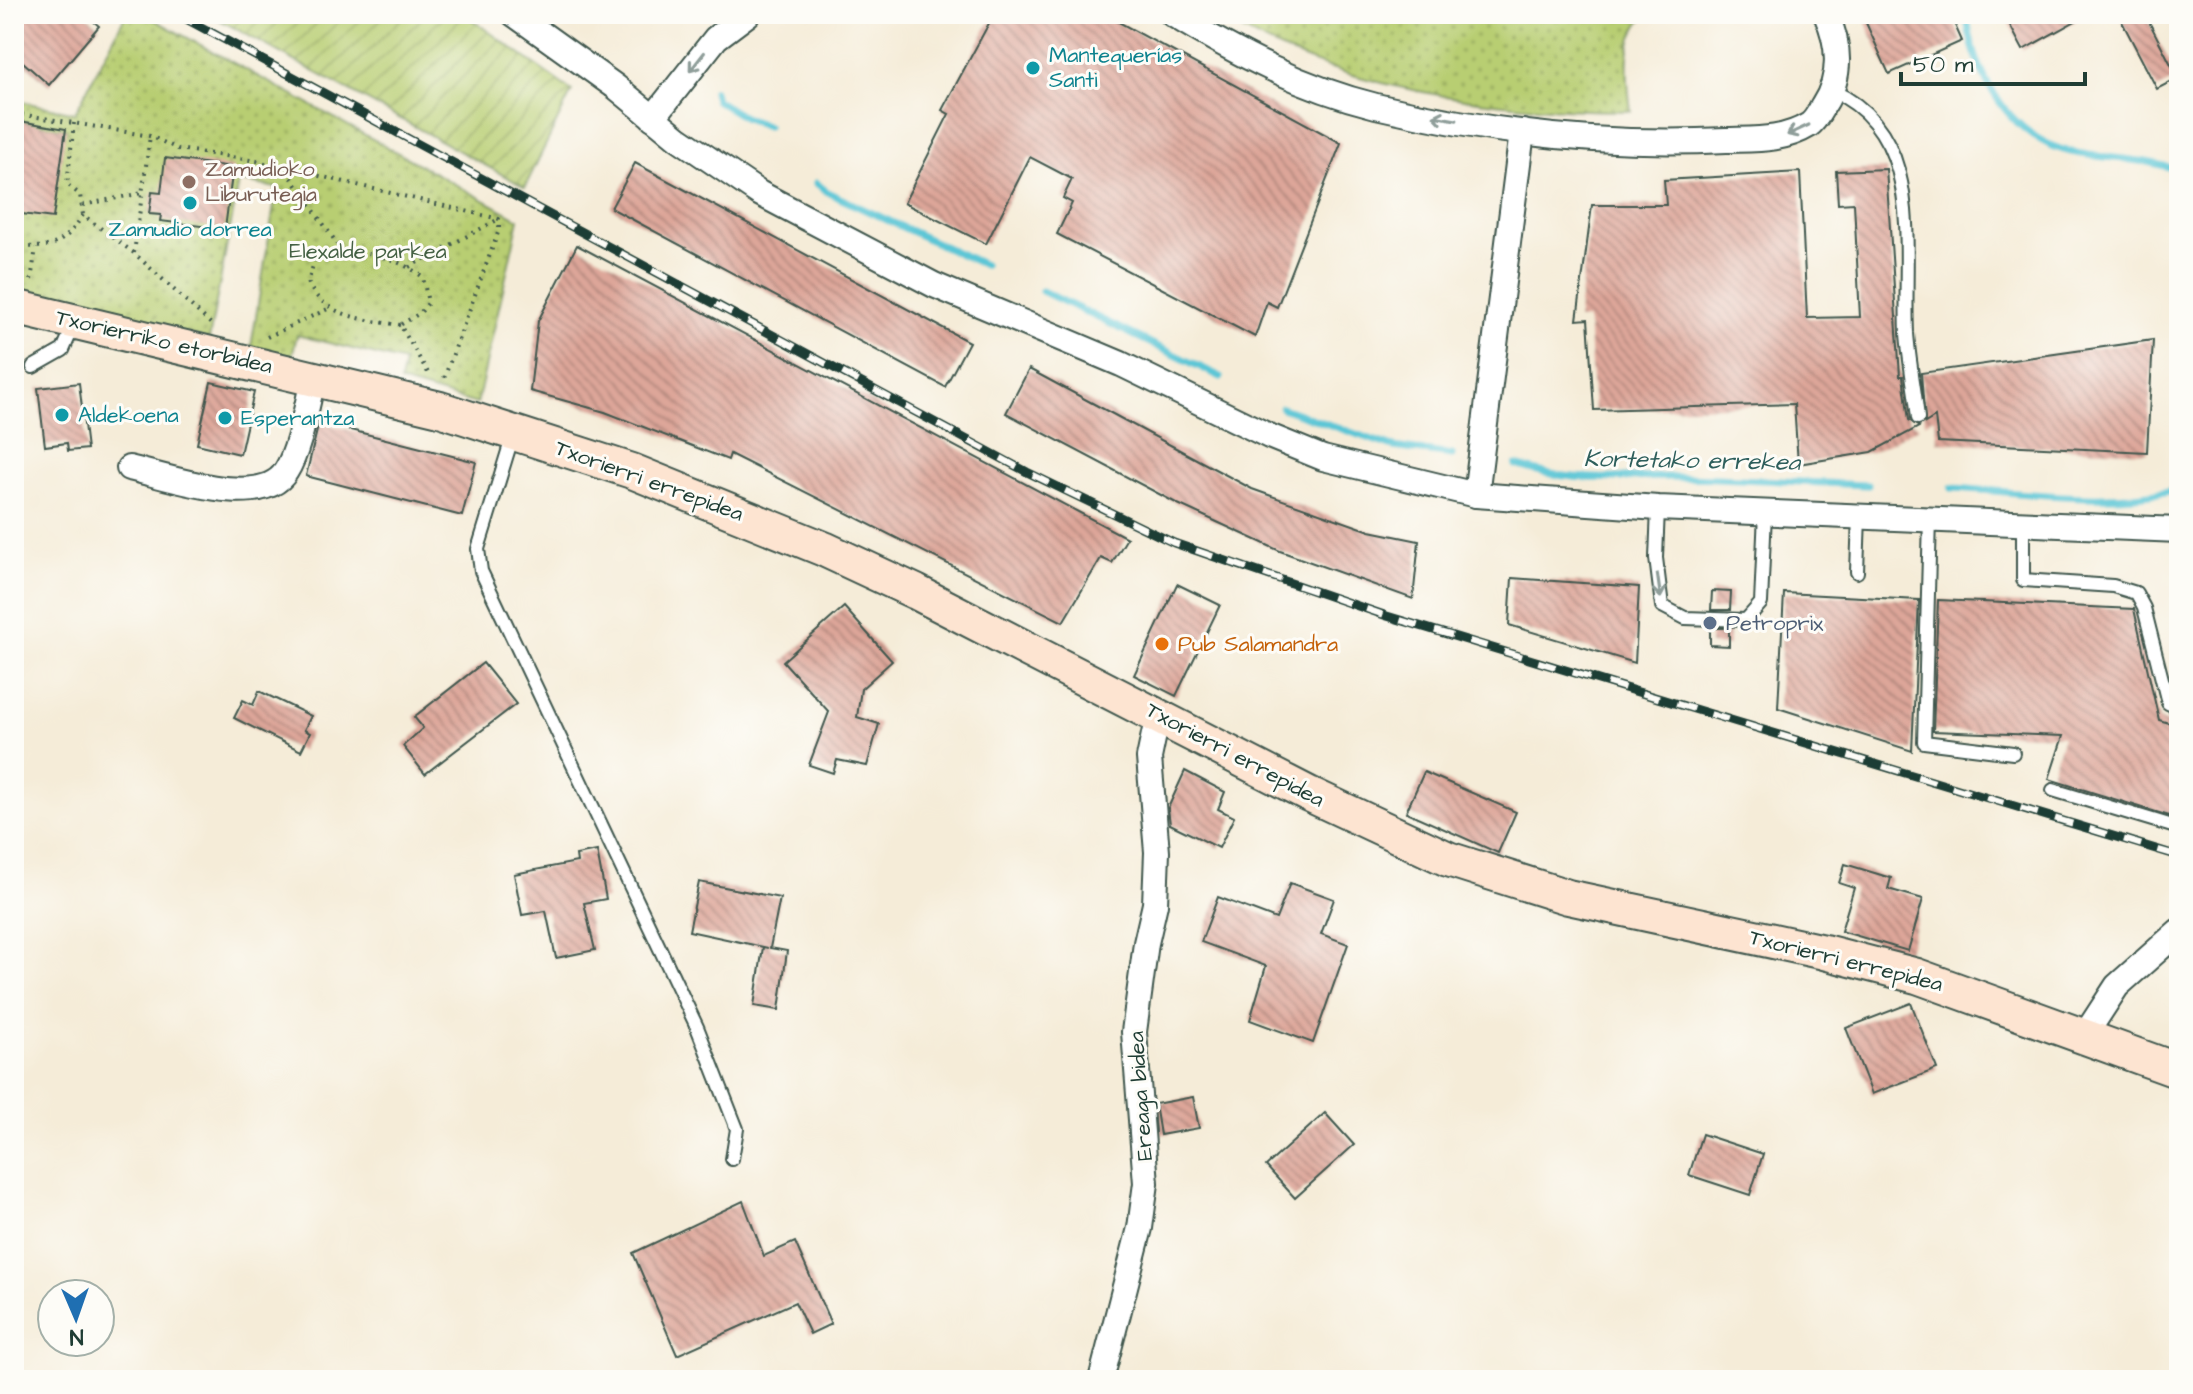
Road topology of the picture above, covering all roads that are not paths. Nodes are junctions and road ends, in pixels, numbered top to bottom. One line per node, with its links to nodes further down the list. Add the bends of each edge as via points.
1 (514, 14): 6 (street)
2 (748, 14): 6 (street, one-way to 6, via 716,38)
3 (1172, 14): 7 (street, one-way to 3, via 1375,106 1320,88 1259,65)
4 (1826, 14): 5 (street, via 1838,63)
5 (1833, 91): 7 (street, one-way to 7, via 1812,124 1783,137 1713,130 1622,143); 12 (lane, via 1855,101 1879,127 1900,168 1908,335)
6 (653, 118): 15 (street, via 759,193 934,285 1323,458)
7 (1522, 132): 15 (street)
8 (22, 295): 9 (street, Txorierriko etorbidea)
9 (75, 322): 10 (lane, via 63,350); 11 (street, Txorierriko etorbidea)
10 (33, 367)
11 (314, 376): 13 (street, Txorierri errepidea); 14 (street, via 286,473 264,490 243,492)
12 (1918, 418)
13 (513, 432): 24 (street, Txorierri errepidea, via 632,471 824,549); 31 (lane, via 478,549 481,571 697,1027 737,1129)
14 (129, 468)
15 (1476, 495): 16 (street)
16 (1658, 508): 17 (street); 17 (lane, one-way to 17, via 1656,558 1662,606 1685,618 1746,620 1761,603)
17 (1765, 513): 18 (street)
18 (1859, 516): 19 (street); 22 (lane)
19 (1930, 518): 20 (street); 25 (lane, via 1924,742)
20 (2023, 524): 21 (street); 23 (lane, via 2023,580 2113,586 2136,593 2168,703)
21 (2179, 530)
22 (1857, 572)
23 (2179, 708)
24 (1158, 715): 29 (street, Txorierri errepidea, via 1387,833 1488,873 1568,897 1917,976); 32 (street, Ereaga bidea, via 1149,758 1157,852 1155,904 1134,1032 1147,1162 1145,1195)
25 (2013, 753)
26 (2053, 790): 27 (lane)
27 (2179, 828)
28 (2179, 931): 29 (street, via 2117,986)
29 (2085, 1035): 30 (street, Txorierri errepidea)
30 (2175, 1068)
31 (732, 1159)
32 (1101, 1380)

